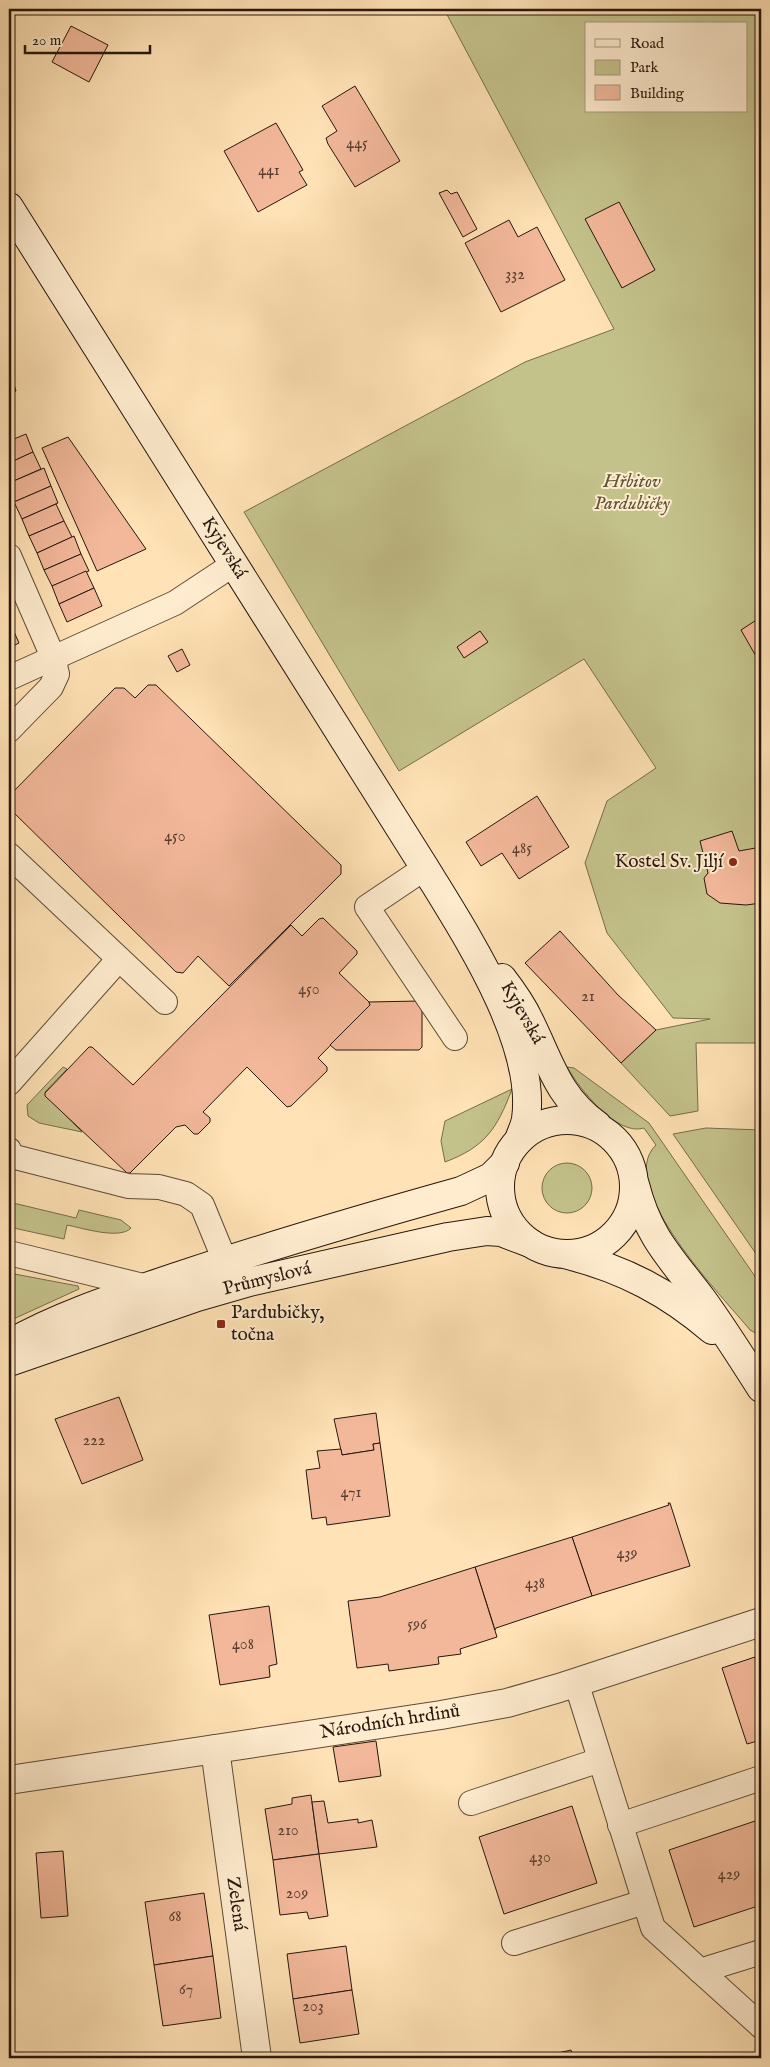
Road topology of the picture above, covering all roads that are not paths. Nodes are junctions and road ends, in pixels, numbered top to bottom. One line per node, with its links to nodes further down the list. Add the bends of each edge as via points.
1 (9, 207): 3 (street, Kyjevská)
2 (9, 556): 4 (lane)
3 (234, 564): 4 (lane, via 175,603); 8 (street, Kyjevská)
4 (54, 657): 5 (lane); 6 (lane, via 57,674 51,687)
5 (9, 678)
6 (9, 730)
7 (9, 854): 9 (lane)
8 (432, 879): 11 (lane, via 367,907); 13 (street, Kyjevská, via 516,997 568,1098 584,1116); 14 (street, Kyjevská, via 480,961 514,1037 527,1103 526,1120)
9 (119, 959): 10 (lane); 12 (lane)
10 (164, 1002)
11 (455, 1038)
12 (9, 1083)
13 (606, 1132): 14 (street, via 587,1123 567,1120 541,1125); 17 (street, via 621,1146)
14 (519, 1140): 16 (street)
15 (9, 1150): 21 (lane, via 11,1156 128,1186 159,1187 186,1194 202,1205)
16 (505, 1163): 18 (street, via 500,1188 505,1213); 21 (street, Průmyslová, via 491,1177 461,1191)
17 (633, 1177): 20 (street, via 634,1190 628,1216 612,1237 588,1250); 25 (street, via 645,1220 655,1238)
18 (530, 1243): 20 (street); 24 (street, Průmyslová, via 487,1230 249,1282)
19 (9, 1253): 22 (lane)
20 (562, 1254): 25 (street, via 623,1272 667,1295 716,1333)
21 (225, 1261): 22 (street, Průmyslová)
22 (147, 1287): 23 (street, Průmyslová, via 62,1319)
23 (9, 1344)
24 (9, 1362)
25 (746, 1365): 26 (street)
26 (761, 1388)
27 (761, 1622): 28 (street, Národních hrdinů)
28 (576, 1682): 29 (street, Národních hrdinů, via 474,1709); 30 (lane)
29 (215, 1749): 32 (street, Národních hrdinů); 40 (street, Zelená)
30 (600, 1760): 33 (lane); 34 (lane)
31 (761, 1778): 34 (lane)
32 (9, 1780)
33 (471, 1803)
34 (620, 1824): 35 (lane)
35 (644, 1902): 36 (lane); 38 (lane, via 653,1928)
36 (514, 1943)
37 (761, 1952): 38 (lane)
38 (700, 1971): 39 (lane)
39 (761, 2026)
40 (257, 2058)

